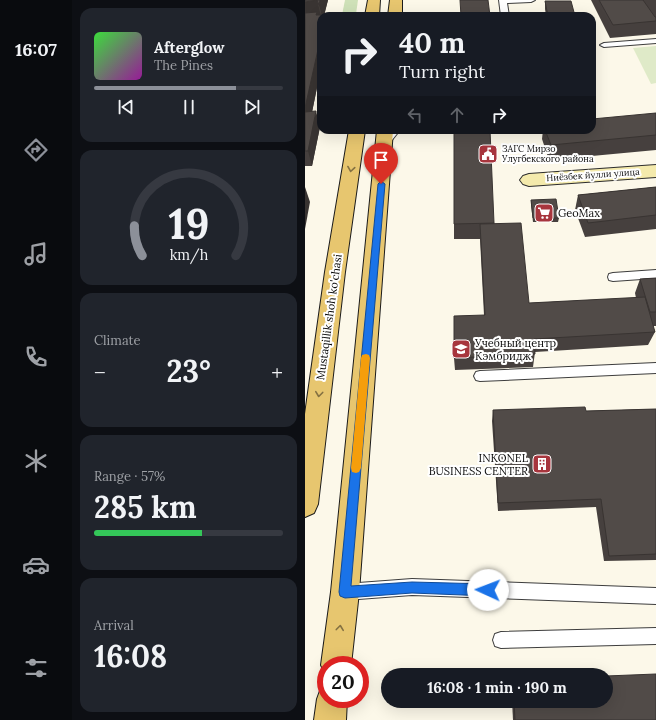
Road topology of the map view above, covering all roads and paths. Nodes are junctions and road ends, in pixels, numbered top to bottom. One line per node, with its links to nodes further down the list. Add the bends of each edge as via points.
1 (374, 0): 5 (main road)
2 (396, 0): 6 (main road)
3 (531, 0): 4 (lane)
4 (503, 1): 7 (lane)
5 (372, 12)
6 (395, 12)
7 (504, 12)
8 (656, 41): 9 (lane)
9 (604, 45)
10 (356, 134): 18 (main road, Mustaqillik shoh ko'chasi, one-way to 18, via 335,272)
11 (389, 134): 19 (main road)
12 (656, 171): 13 (street, Ниёзбек йулли улица)
13 (529, 180)
14 (656, 274): 15 (lane)
15 (613, 277)
16 (656, 368): 17 (lane)
17 (480, 376)
18 (305, 504)
19 (345, 592): 20 (lane, via 412,587); 23 (main road, one-way to 19)
20 (656, 596)
21 (656, 636): 22 (lane)
22 (501, 640)
23 (337, 656)
24 (331, 708): 25 (main road)
25 (330, 720)

